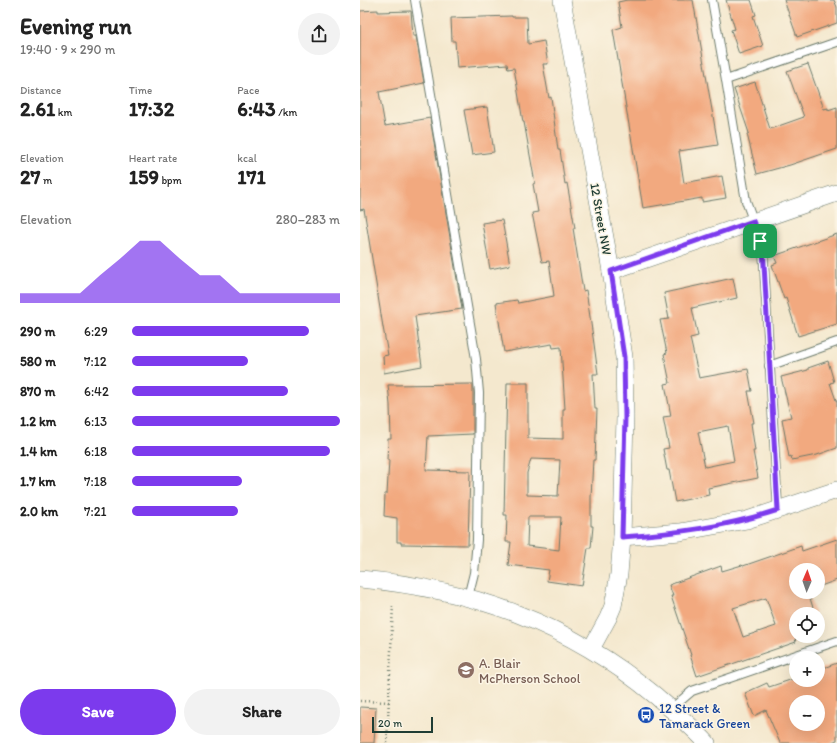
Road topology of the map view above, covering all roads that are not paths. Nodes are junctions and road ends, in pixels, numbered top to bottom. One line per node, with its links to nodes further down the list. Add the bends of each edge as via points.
1 (415, 0): 15 (lane, via 476,359 479,393 477,540 474,573)
2 (562, 0): 8 (street, 12 Street NW)
3 (712, 0): 5 (lane)
4 (837, 42): 5 (lane)
5 (726, 80): 7 (lane, via 746,201)
6 (837, 193): 7 (street)
7 (753, 221): 8 (street); 10 (lane, via 763,247)
8 (611, 271): 13 (street, 12 Street NW, via 624,357)
9 (837, 342): 10 (lane)
10 (769, 366): 12 (lane)
11 (837, 490): 12 (street)
12 (778, 510): 13 (street, via 713,527)
13 (622, 537): 17 (street, 12 Street NW, via 613,606)
14 (360, 579): 15 (street, via 391,582)
15 (468, 597): 17 (street, via 548,626)
16 (837, 641): 18 (lane, via 692,691)
17 (591, 649): 18 (street)
18 (671, 709): 19 (street)
19 (707, 743)

